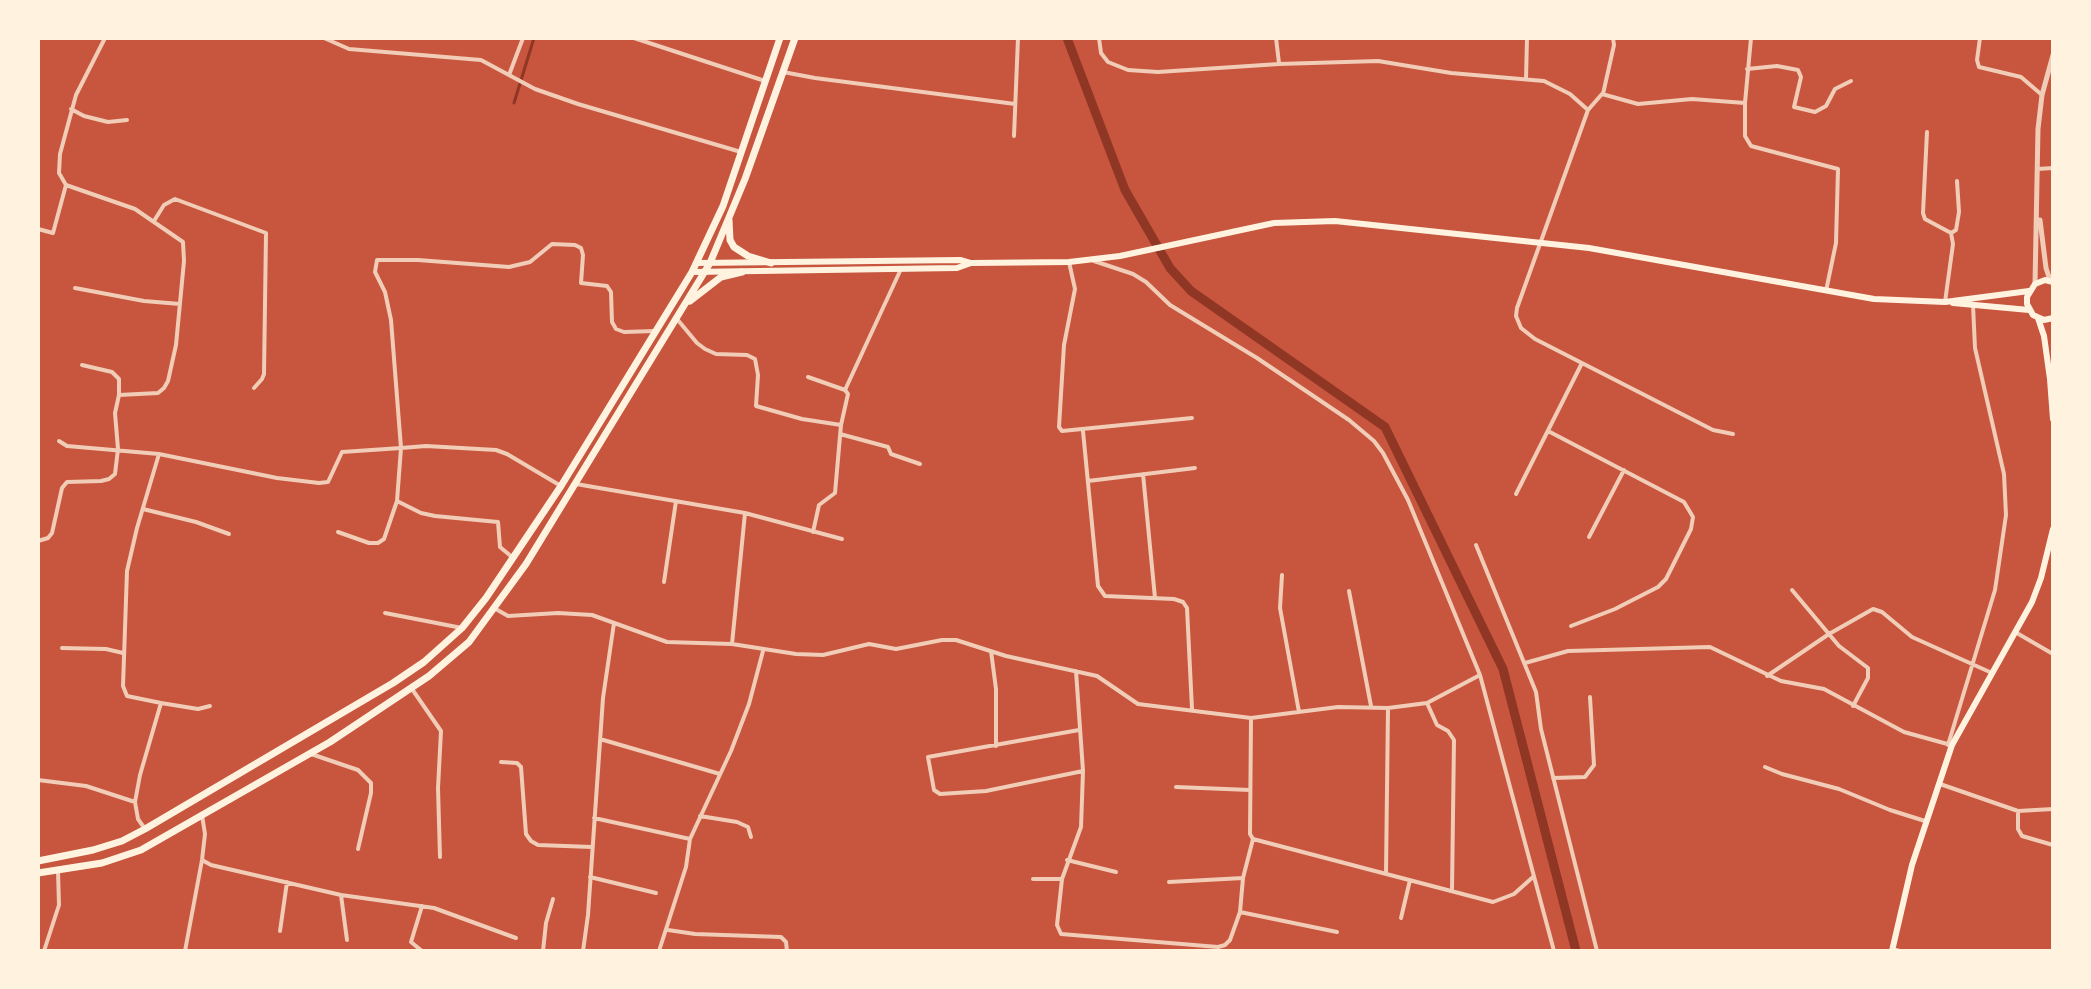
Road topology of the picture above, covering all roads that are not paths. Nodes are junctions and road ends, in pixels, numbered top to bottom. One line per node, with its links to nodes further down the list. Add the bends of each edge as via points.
1 (105, 38): 27 (street)
2 (324, 38): 19 (street, via 349,49 481,60)
3 (523, 38): 19 (street)
4 (634, 38): 21 (street)
5 (780, 38): 21 (main road)
6 (795, 38): 17 (main road)
7 (1018, 38): 26 (street)
8 (1099, 38): 15 (street, via 1108,62 1128,70)
9 (1276, 38): 15 (street)
10 (1527, 38): 20 (street)
11 (1613, 38): 23 (street)
12 (1751, 38): 16 (street)
13 (1980, 38): 24 (street, via 1979,67 2021,77)
14 (2053, 55): 18 (street)
15 (1279, 64): 20 (street, via 1378,61)
16 (1747, 69): 22 (street, via 1798,70 1794,107 1815,112 1825,107 1835,89); 25 (street)
17 (783, 72): 26 (street); 38 (main road)
18 (2051, 73): 24 (street)
19 (511, 76): 32 (street, via 578,104)
20 (1526, 79): 28 (street, via 1558,87)
21 (765, 81): 32 (main road)
22 (1851, 81)
23 (1602, 94): 25 (street, via 1638,104 1692,99); 28 (street)
24 (2042, 95): 34 (street)
25 (1745, 103): 56 (street, via 1745,136 1751,146 1838,169 1836,243)
26 (1015, 104): 31 (street)
27 (71, 109): 29 (street, via 108,122); 36 (street, via 58,164)
28 (1588, 110): 42 (street)
29 (127, 120)
30 (1927, 132): 41 (street, via 1923,213)
31 (1014, 136)
32 (741, 152): 45 (main road)
33 (2053, 168): 34 (street)
34 (2037, 169): 37 (street)
35 (1957, 181): 41 (street, via 1959,212)
36 (66, 185): 39 (street); 40 (street, via 53,233)
37 (2038, 207): 53 (street); 54 (street)
38 (729, 218): 46 (main road); 47 (main road, via 734,247)
39 (154, 221): 60 (street, via 183,242); 72 (street, via 175,199 266,233 264,374)
40 (38, 229)
41 (1951, 233): 59 (street)
42 (1543, 241): 43 (main road, via 1314,221 1274,223); 56 (main road); 68 (street, via 1516,316 1535,339)
43 (1092, 260): 44 (main road); 129 (street, via 1146,282 1170,305 1374,441 1408,500)
44 (1069, 262): 48 (main road); 78 (street, via 1075,289 1064,345 1059,427)
45 (697, 263): 46 (main road); 50 (main road)
46 (710, 263): 47 (main road); 51 (main road)
47 (771, 263): 48 (main road)
48 (971, 263): 49 (main road)
49 (901, 269): 52 (main road); 73 (street)
50 (692, 272): 51 (main road); 66 (main road)
51 (705, 272): 52 (main road); 58 (main road)
52 (742, 272): 58 (main road, via 721,277)
53 (2051, 281): 54 (main road)
54 (2035, 284): 57 (main road)
55 (75, 288): 60 (street)
56 (1826, 291): 59 (main road)
57 (2029, 291): 59 (main road); 62 (main road)
58 (688, 301): 65 (main road)
59 (1945, 302): 61 (main road)
60 (180, 304): 74 (street, via 164,388 158,393)
61 (1973, 305): 62 (main road); 126 (street, via 1975,348 2004,474 2006,515 1998,577)
62 (2029, 310): 63 (main road)
63 (2038, 318): 64 (main road); 71 (main road)
64 (2053, 318)
65 (677, 319): 77 (street, via 705,349 755,359 756,406); 91 (main road)
66 (657, 331): 83 (street, via 616,329 611,292 607,286 581,283 583,255 575,245 552,244 530,262 509,267 377,260 375,272 391,320); 92 (main road)
67 (2053, 362): 71 (main road)
68 (1582, 363): 79 (street); 81 (street, via 1713,430)
69 (82, 365): 74 (street, via 112,372 119,379)
70 (808, 377): 73 (street)
71 (2050, 379): 76 (main road)
72 (254, 388)
73 (845, 390): 77 (street, via 848,399)
74 (119, 395): 84 (street)
75 (1192, 418): 78 (street)
76 (2053, 419)
77 (841, 425): 80 (street)
78 (1083, 431): 90 (street)
79 (1548, 431): 88 (street); 93 (street)
80 (840, 434): 86 (street, via 888,447 891,454); 100 (street, via 835,493 819,505)
81 (1733, 434)
82 (59, 441): 84 (street)
83 (401, 448): 85 (street, via 342,452 328,482 319,483); 92 (street, via 496,450); 94 (street)
84 (118, 449): 85 (street); 104 (street, via 115,474 109,479 67,482 52,533)
85 (159, 454): 96 (street)
86 (920, 464)
87 (1195, 468): 89 (street)
88 (1624, 470): 102 (street); 115 (street, via 1684,502 1693,517 1691,529 1658,587)
89 (1143, 474): 90 (street); 111 (street)
90 (1088, 481): 111 (street, via 1101,592)
91 (576, 484): 95 (street); 112 (main road)
92 (561, 486): 106 (main road)
93 (1516, 494)
94 (397, 501): 99 (street, via 378,543); 106 (street, via 435,516 498,522 500,547)
95 (676, 501): 97 (street); 108 (street)
96 (143, 509): 101 (street); 123 (street, via 127,571)
97 (745, 513): 100 (street); 119 (street)
98 (2053, 529): 117 (main road, via 2041,578)
99 (338, 532)
100 (813, 532): 103 (street)
101 (229, 534)
102 (1589, 537)
103 (842, 539)
104 (38, 541)
105 (1476, 545): 125 (street)
106 (512, 557): 116 (main road)
107 (1282, 575): 140 (street, via 1280,608)
108 (664, 582)
109 (1792, 590): 118 (street)
110 (1349, 591): 136 (street)
111 (1155, 598): 139 (street, via 1174,599 1187,608)
112 (492, 607): 114 (street, via 508,616 578,613); 131 (main road, via 469,642)
113 (385, 613): 116 (street)
114 (614, 623): 119 (street, via 667,642); 143 (street)
115 (1571, 626)
116 (462, 628): 147 (main road, via 393,683)
117 (2015, 632): 124 (street); 128 (main road)
118 (1829, 634): 126 (street, via 1878,610 1912,637); 130 (street); 137 (street, via 1868,668)
119 (732, 644): 121 (street)
120 (62, 648): 123 (street)
121 (763, 651): 122 (street, via 823,655 853,646 896,649 942,640); 152 (street, via 749,704)
122 (991, 651): 127 (street); 145 (street)
123 (124, 653): 133 (street, via 127,696)
124 (2053, 654)
125 (1525, 663): 130 (street, via 1568,651 1700,646 1719,650); 153 (street)
126 (1973, 664): 128 (street); 144 (street)
127 (1076, 671): 139 (street, via 1097,676 1138,704); 142 (street)
128 (1992, 673): 144 (main road)
129 (1480, 675): 134 (street); 181 (street)
130 (1767, 676): 137 (street, via 1824,689)
131 (411, 687): 146 (main road); 172 (street, via 441,731)
132 (1590, 697): 153 (street, via 1594,765 1585,777)
133 (161, 703): 135 (street); 158 (street)
134 (1427, 703): 138 (street); 188 (street, via 1437,725 1454,740)
135 (210, 706)
136 (1371, 706): 138 (street); 140 (street)
137 (1853, 706): 144 (street, via 1904,732)
138 (1388, 708): 179 (street)
139 (1192, 709): 141 (street)
140 (1299, 712): 141 (street)
141 (1251, 718): 157 (street)
142 (1079, 730): 145 (street); 151 (street)
143 (600, 739): 152 (street); 163 (street)
144 (1950, 745): 155 (main road)
145 (996, 746): 151 (street, via 928,757 934,790 986,791)
146 (309, 754): 150 (main road); 171 (street, via 358,770 371,783)
147 (271, 755): 150 (main road); 165 (main road)
148 (501, 762): 170 (street, via 521,767 526,834 531,841)
149 (1765, 767): 164 (street)
150 (280, 770): 161 (main road)
151 (1083, 771): 174 (street, via 1081,827)
152 (720, 774): 162 (street)
153 (1553, 778): 209 (street)
154 (38, 780): 158 (street, via 86,786)
155 (1940, 784): 160 (street); 164 (main road)
156 (1176, 787): 157 (street)
157 (1250, 790): 168 (street)
158 (135, 802): 165 (street)
159 (2053, 809): 160 (street)
160 (2018, 811): 169 (street, via 2022,836)
161 (202, 815): 173 (street); 176 (main road, via 141,850)
162 (700, 816): 166 (street, via 737,822 748,827); 167 (street)
163 (594, 818): 167 (street); 170 (street)
164 (1925, 821): 200 (main road)
165 (145, 829): 175 (main road, via 93,850)
166 (751, 837)
167 (690, 839): 195 (street)
168 (1253, 839): 179 (street); 182 (street)
169 (2053, 845)
170 (592, 847): 180 (street)
171 (358, 849)
172 (440, 857)
173 (202, 860): 186 (street); 202 (street)
174 (1067, 860): 177 (street); 184 (street)
175 (38, 861)
176 (58, 871): 178 (main road); 201 (street, via 59,905)
177 (1116, 872)
178 (38, 873)
179 (1386, 873): 185 (street)
180 (590, 877): 189 (street); 205 (street)
181 (1533, 877): 188 (street, via 1514,894 1493,902); 208 (street)
182 (1243, 878): 187 (street); 193 (street)
183 (1033, 879): 184 (street)
184 (1062, 879): 193 (street, via 1057,930 1068,937 1218,947 1230,940)
185 (1410, 880): 188 (street); 194 (street)
186 (287, 882): 190 (street); 196 (street)
187 (1169, 882)
188 (1452, 891)
189 (656, 893)
190 (341, 895): 192 (street); 199 (street)
191 (553, 899): 204 (street)
192 (422, 906): 198 (street); 203 (street, via 411,942)
193 (1240, 912): 197 (street)
194 (1401, 918)
195 (668, 930): 206 (street); 207 (street, via 781,937)
196 (280, 931)
197 (1337, 932)
198 (516, 938)
199 (347, 940)
200 (1894, 950)
201 (44, 951)
202 (185, 951)
203 (422, 951)
204 (543, 951)
205 (583, 951)
206 (659, 951)
207 (787, 951)
208 (1554, 951)
209 (1597, 951)

